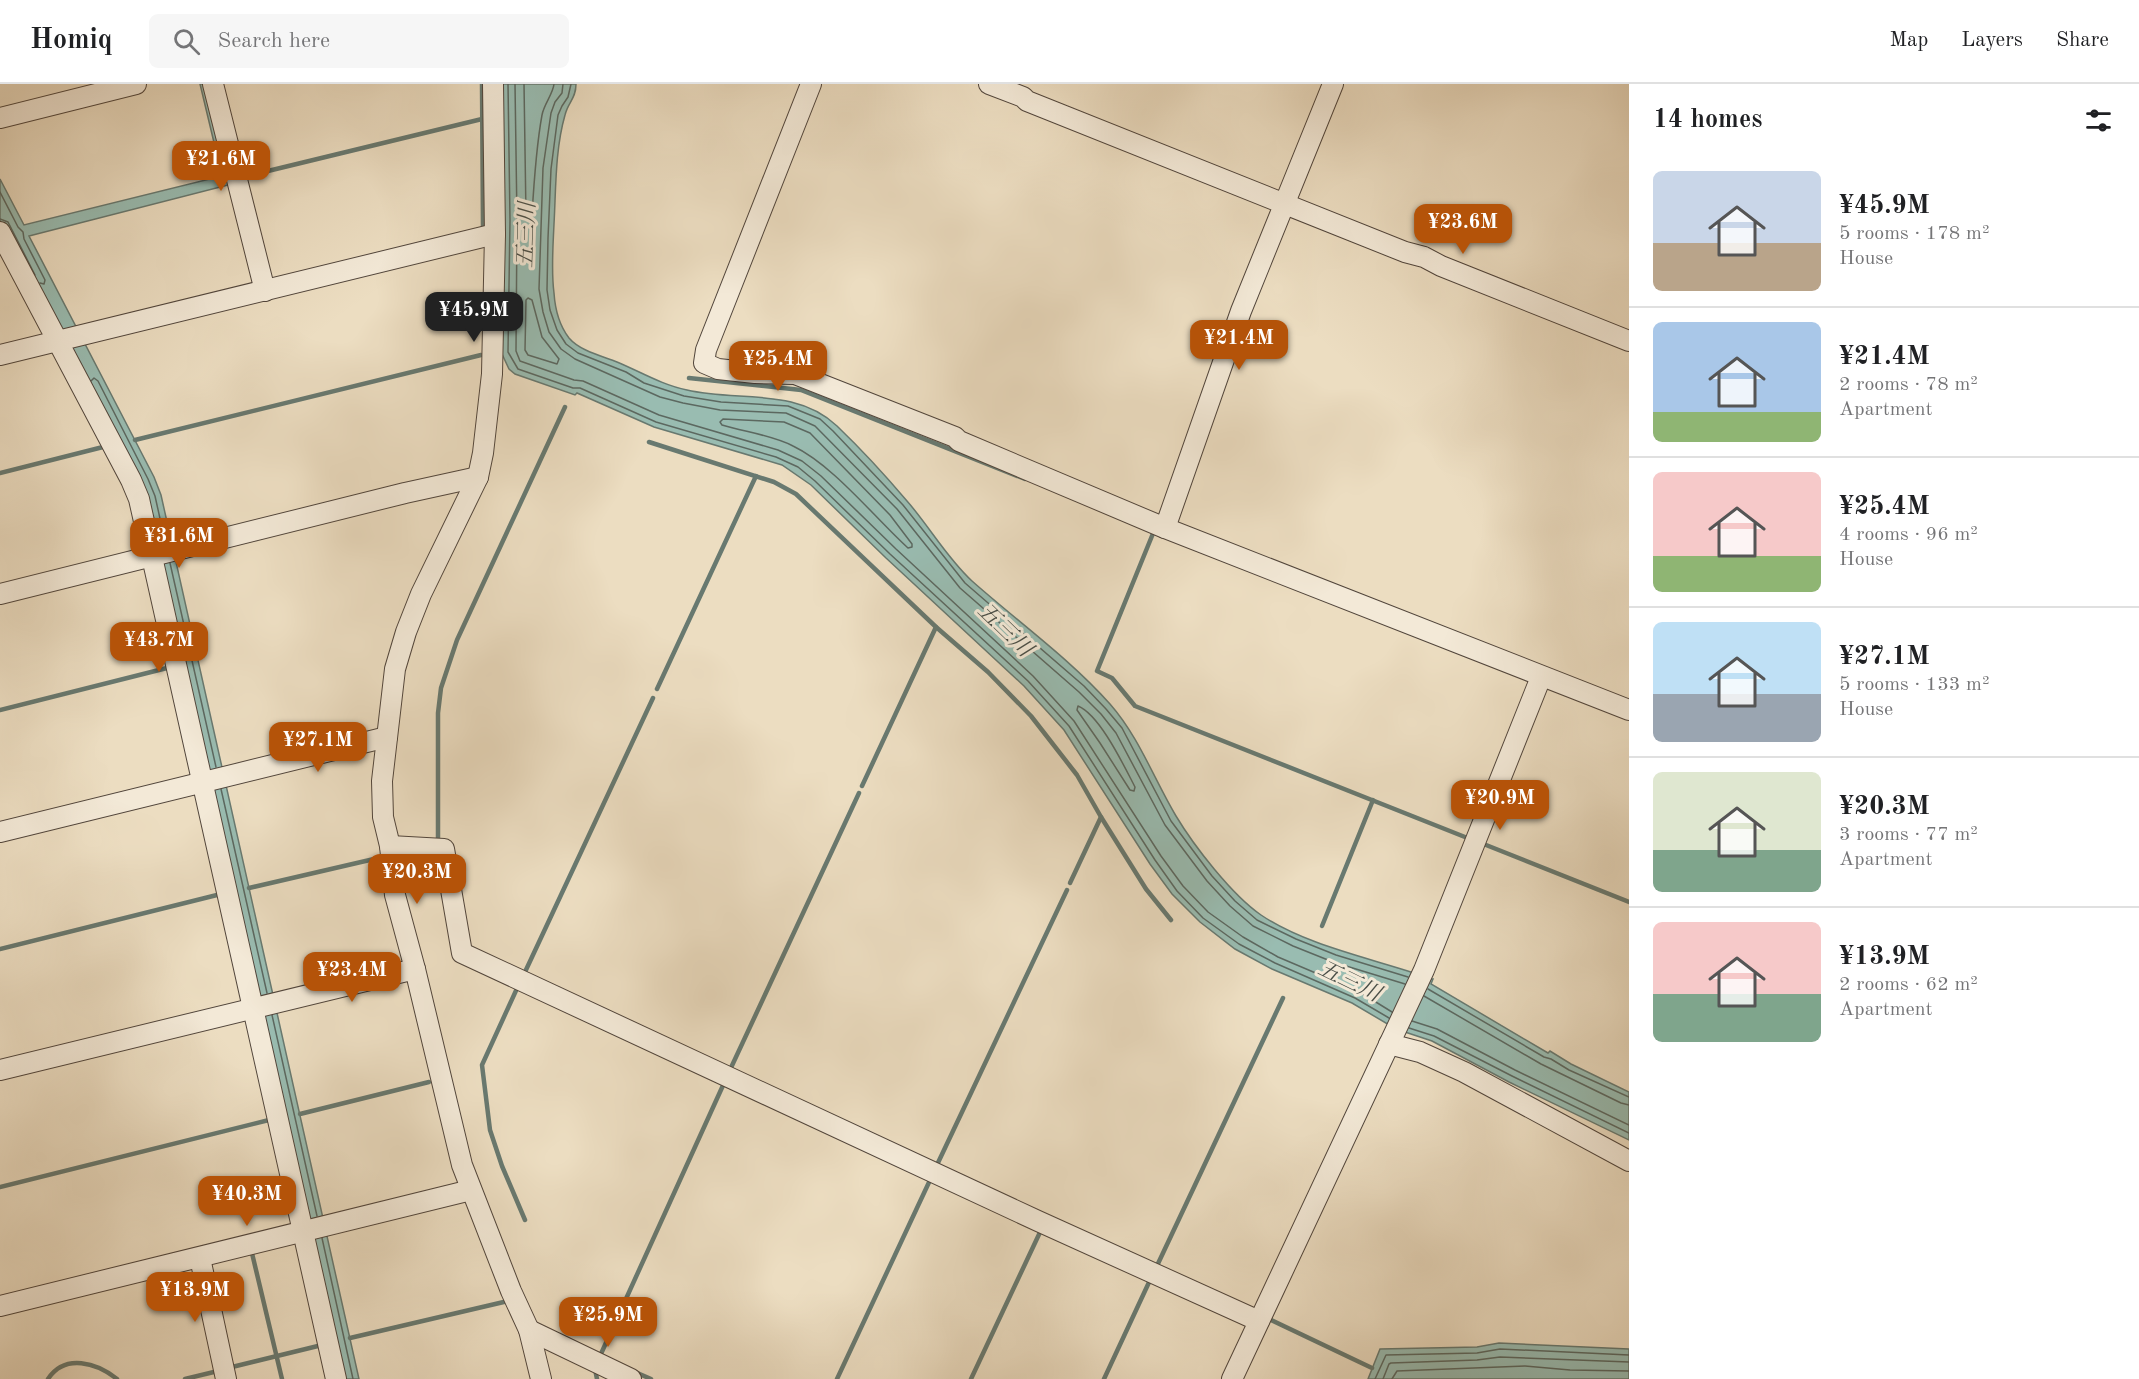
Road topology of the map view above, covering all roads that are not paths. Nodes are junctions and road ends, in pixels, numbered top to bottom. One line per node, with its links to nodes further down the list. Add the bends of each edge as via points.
1 (136, 84): 7 (street)
2 (213, 84): 11 (street)
3 (493, 84): 10 (street)
4 (811, 84): 16 (street, via 704,363 718,369 795,374 955,437)
5 (989, 84): 8 (street)
6 (1333, 84): 8 (street)
7 (0, 118)
8 (1284, 203): 12 (street); 16 (street, via 1241,311)
9 (0, 232): 13 (street)
10 (495, 234): 11 (street); 15 (street, via 492,374)
11 (265, 291): 13 (street)
12 (1629, 341)
13 (58, 343): 14 (street); 17 (street, via 131,480)
14 (0, 355)
15 (478, 477): 17 (street); 21 (street, via 406,632 395,669)
16 (1165, 528): 19 (street)
17 (152, 556): 18 (street); 22 (street)
18 (0, 594)
19 (1541, 677): 20 (street); 27 (street, via 1424,970)
20 (1629, 710)
21 (387, 737): 22 (street); 24 (street, via 382,781 383,817)
22 (203, 781): 23 (street); 26 (street)
23 (0, 832)
24 (390, 846): 25 (street, via 395,896); 34 (street, via 444,849 462,952)
25 (415, 969): 26 (street); 30 (street, via 448,1112)
26 (252, 1007): 28 (street); 31 (street)
27 (1389, 1044): 29 (street, via 1420,1052 1464,1072); 34 (street)
28 (0, 1070)
29 (1629, 1161)
30 (471, 1190): 31 (street); 35 (street)
31 (303, 1232): 32 (street); 37 (street)
32 (200, 1258): 33 (street); 36 (street)
33 (0, 1306)
34 (1259, 1321): 40 (street)
35 (529, 1330): 38 (street); 39 (street)
36 (226, 1379)
37 (336, 1379)
38 (542, 1379)
39 (631, 1379)
40 (1232, 1379)

